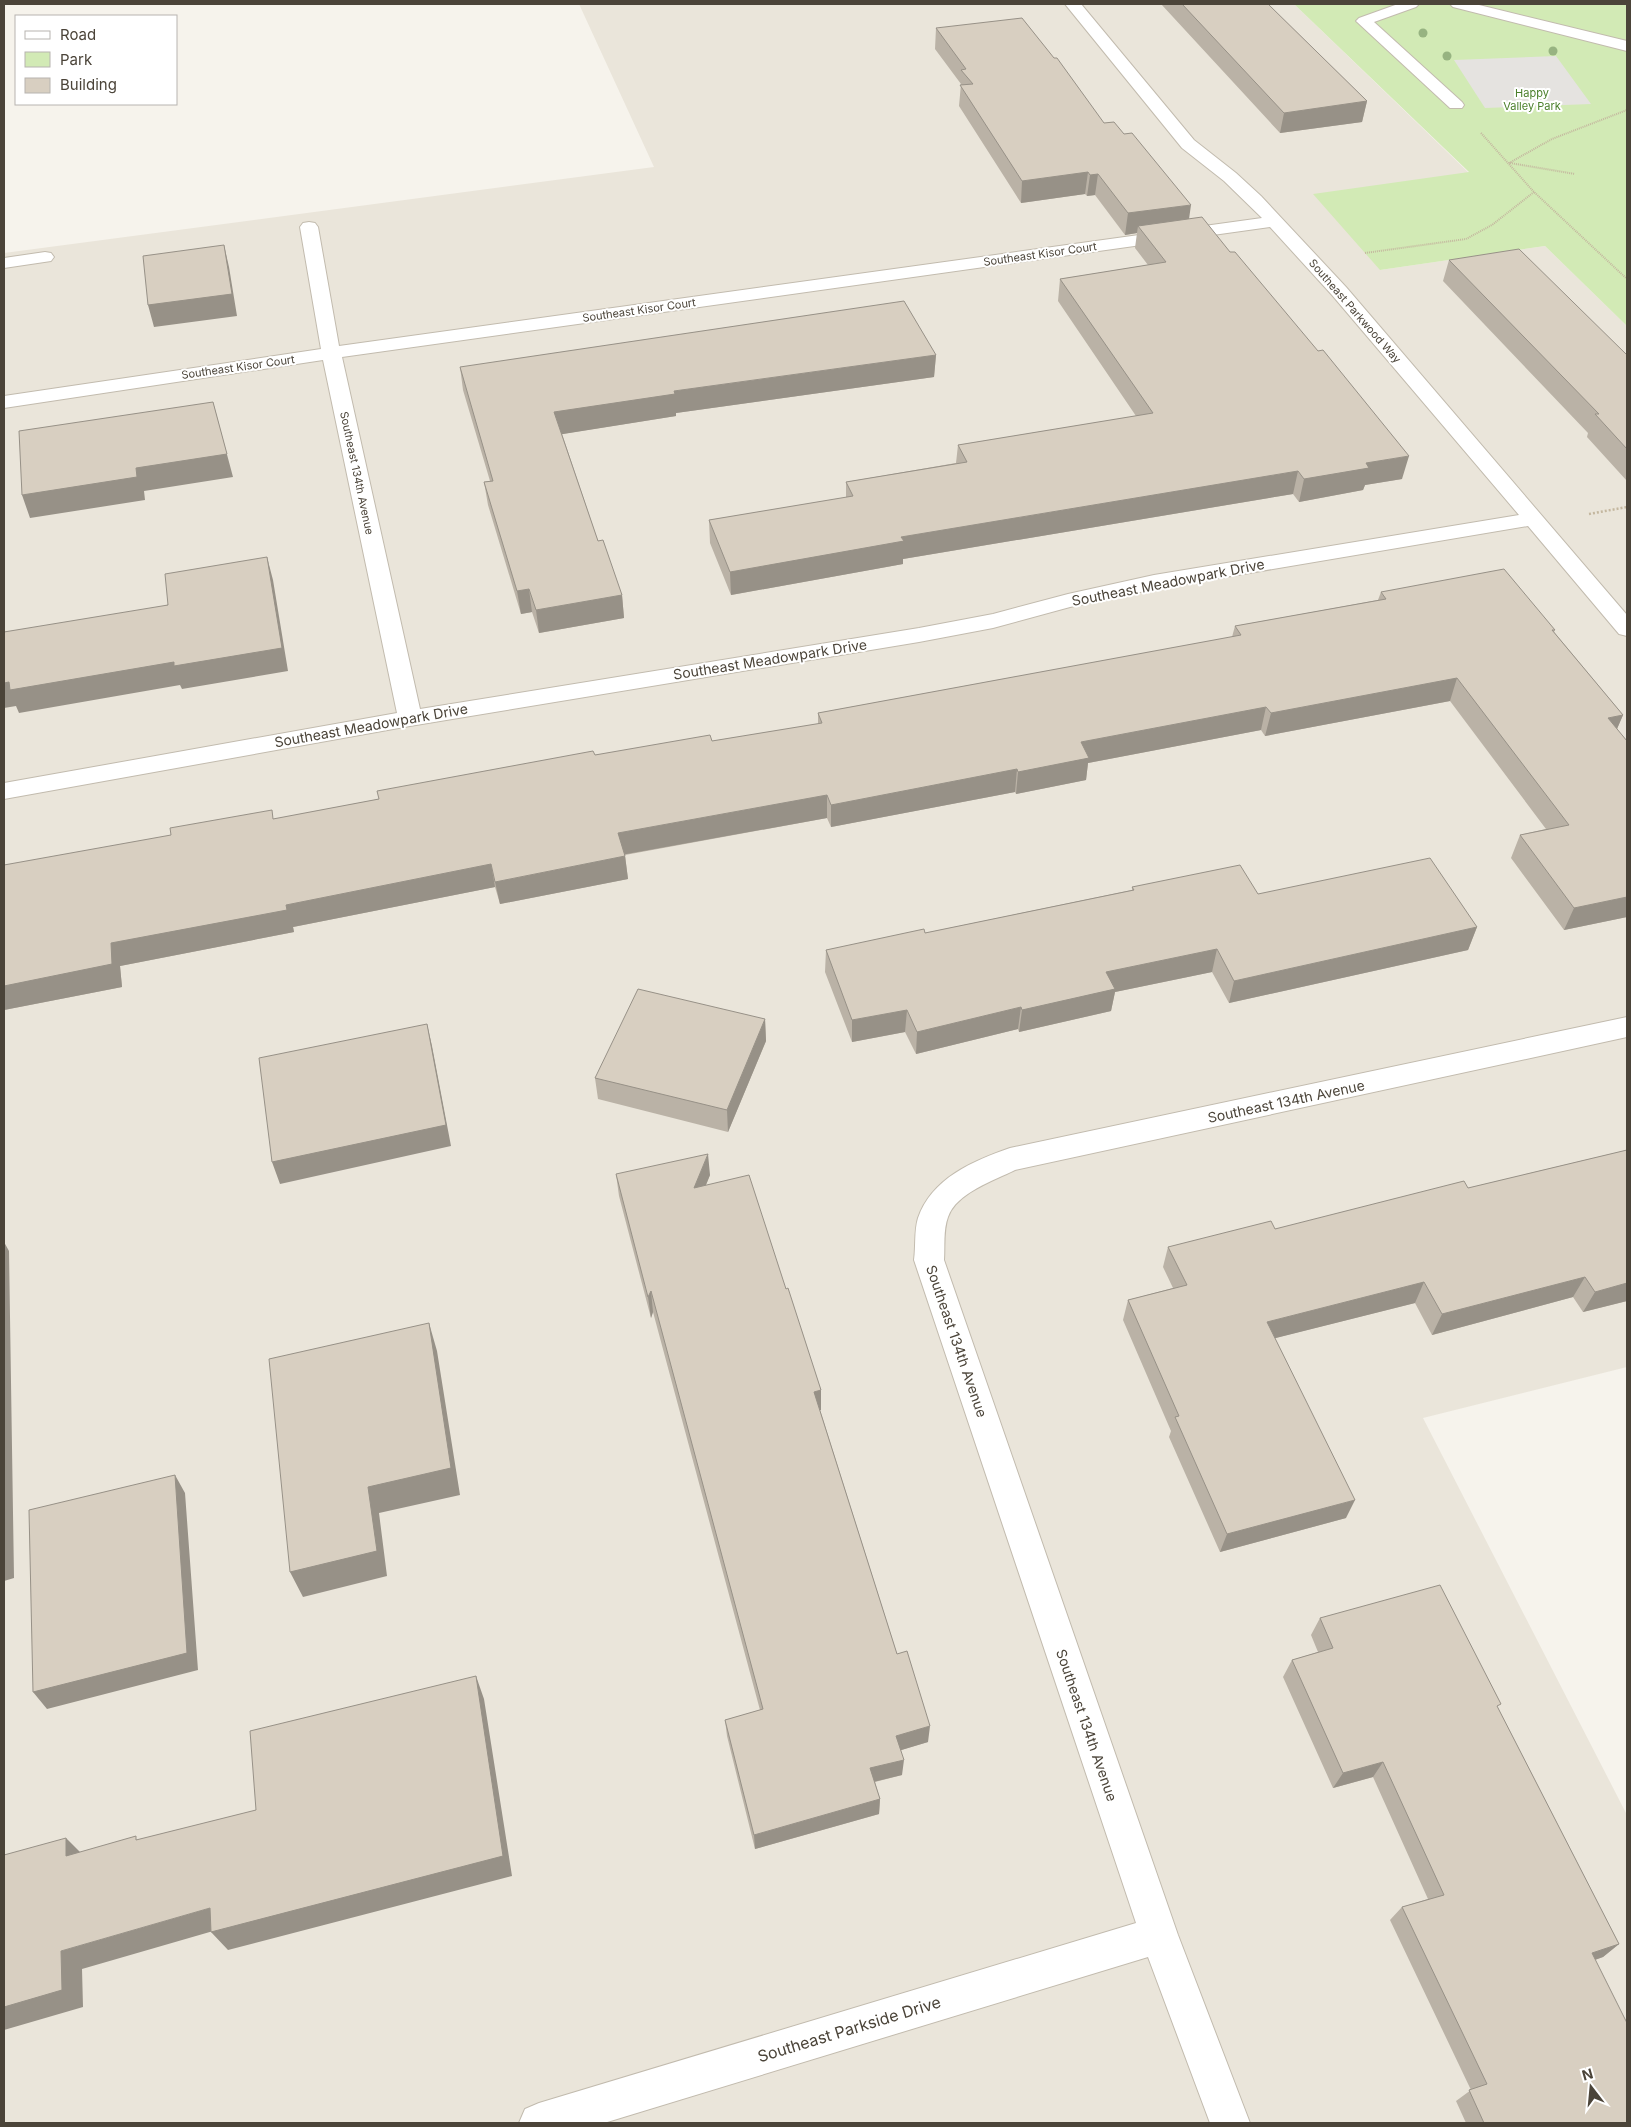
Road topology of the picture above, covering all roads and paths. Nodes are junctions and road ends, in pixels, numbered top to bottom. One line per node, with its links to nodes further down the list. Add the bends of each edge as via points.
1 (1073, 4): 10 (street, Southeast Parkwood Way, via 1188,144 1230,177)
2 (1411, 4): 5 (street, via 1364,21)
3 (1458, 4): 4 (street)
4 (1627, 46)
5 (1456, 105): 7 (path)
6 (1627, 110): 7 (path, via 1558,135 1530,148)
7 (1509, 163): 8 (path); 9 (path)
8 (1575, 174)
9 (1534, 192): 12 (path, via 1466,239); 15 (path)
10 (1275, 222): 16 (street, Southeast Kisor Court); 18 (street, Southeast Parkwood Way, via 1345,298)
11 (309, 227): 16 (street, Southeast 134th Avenue)
12 (1363, 253)
13 (45, 257): 14 (street)
14 (4, 263)
15 (1627, 279)
16 (331, 353): 17 (street, Southeast Kisor Court); 20 (street, Southeast 134th Avenue)
17 (4, 402)
18 (1535, 519): 19 (street, Southeast Parkwood Way); 20 (street, Southeast Meadowpark Drive, via 1154,582 993,621 919,635)
19 (1627, 629)
20 (410, 718): 21 (street, Southeast Meadowpark Drive)
21 (4, 791)
22 (1627, 1027): 23 (street, Southeast 134th Avenue, via 1010,1160 959,1184 933,1217 930,1260)
23 (1159, 1935): 24 (street, Southeast Parkside Drive); 25 (street, Southeast 134th Avenue)
24 (539, 2123)
25 (1230, 2123)

